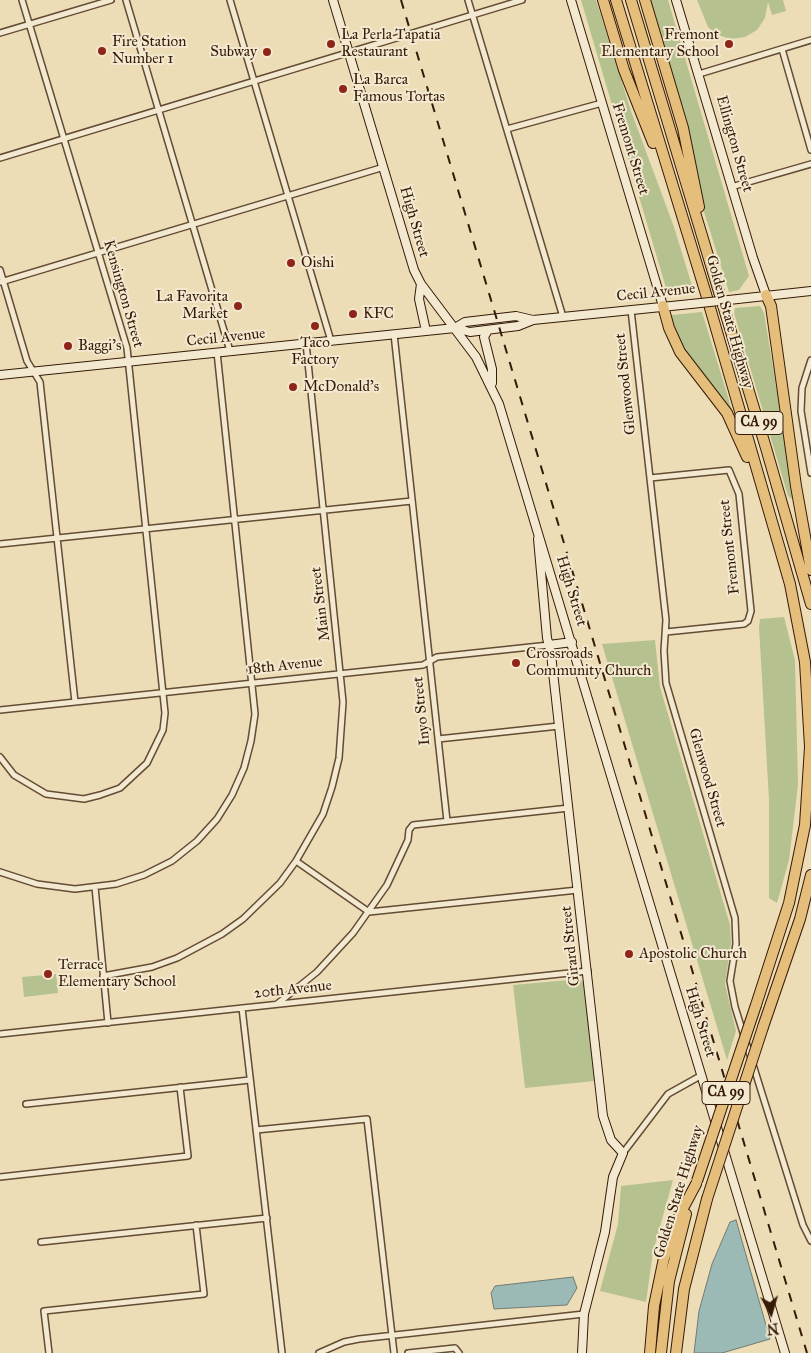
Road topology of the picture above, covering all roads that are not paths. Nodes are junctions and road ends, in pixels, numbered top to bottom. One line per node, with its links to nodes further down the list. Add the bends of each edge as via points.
1 (22, 0): 15 (street, Kensington Street)
2 (111, 0): 15 (street)
3 (126, 0): 23 (street)
4 (230, 0): 21 (street)
5 (333, 0): 19 (main road, High Street)
6 (468, 0): 14 (street)
7 (522, 0): 14 (street)
8 (570, 0): 22 (main road, Fremont Street)
9 (603, 0): 30 (highway, via 624,70 649,135)
10 (616, 0): 30 (highway, Golden State Highway / CA 99)
11 (631, 0): 34 (highway, Golden State Highway / CA 99)
12 (645, 0): 34 (highway, via 682,128)
13 (676, 0): 20 (main road, Ellington Street)
14 (472, 15): 19 (street); 24 (street)
15 (29, 24): 16 (street); 25 (street, Kensington Street)
16 (0, 33)
17 (811, 40): 18 (street)
18 (782, 49): 20 (street); 26 (street)
19 (349, 52): 21 (street); 29 (main road, High Street)
20 (699, 74): 31 (main road, Ellington Street)
21 (254, 81): 23 (street); 32 (street)
22 (602, 103): 24 (street); 41 (main road, Fremont Street)
23 (159, 110): 25 (street); 33 (street)
24 (507, 129): 43 (street)
25 (64, 138): 27 (street); 35 (street, Kensington Street)
26 (811, 150)
27 (0, 158)
28 (811, 164): 31 (street)
29 (384, 167): 32 (street); 38 (main road, High Street)
30 (668, 173): 63 (highway, Golden State Highway / CA 99)
31 (731, 187): 40 (main road, Ellington Street)
32 (289, 196): 33 (street); 49 (street)
33 (194, 224): 35 (street); 51 (street)
34 (704, 243): 70 (highway, Golden State Highway / CA 99)
35 (99, 253): 37 (street); 54 (street, Kensington Street, via 127,348)
36 (0, 270): 37 (street)
37 (2, 281): 55 (street, via 27,361)
38 (421, 284): 45 (main road, High Street); 47 (main road, via 419,299)
39 (811, 291): 40 (main road, Cecil Avenue)
40 (766, 295): 41 (main road, Cecil Avenue, bridge); 69 (highway, via 771,306)
41 (663, 306): 42 (main road, Cecil Avenue); 63 (highway, via 680,352 719,400 735,427)
42 (631, 310): 43 (main road, Cecil Avenue); 60 (street, Glenwood Street)
43 (563, 316): 44 (main road, Cecil Avenue)
44 (534, 320): 45 (main road, Cecil Avenue, via 516,316 465,322); 46 (main road, Cecil Avenue)
45 (455, 328): 46 (main road, Cecil Avenue, via 470,332); 47 (main road, Cecil Avenue); 57 (main road, High Street, via 476,357)
46 (488, 330): 57 (main road, via 484,337 492,369)
47 (426, 331): 48 (main road, Cecil Avenue)
48 (394, 334): 49 (main road, Cecil Avenue); 61 (street, Inyo Street)
49 (331, 341): 50 (main road, Cecil Avenue)
50 (306, 343): 51 (main road, Cecil Avenue); 62 (street, Main Street)
51 (230, 351): 52 (main road, Cecil Avenue)
52 (217, 352): 54 (main road, Cecil Avenue); 64 (street)
53 (811, 360): 58 (street, via 802,388 801,411)
54 (128, 362): 55 (main road, Cecil Avenue); 65 (street, Kensington Street)
55 (34, 372): 56 (main road, Cecil Avenue); 67 (street, via 40,382)
56 (0, 375)
57 (492, 388): 66 (main road, High Street)
58 (810, 459): 59 (street)
59 (811, 474)
60 (650, 478): 71 (street, Glenwood Street); 71 (street, Fremont Street, via 729,470 739,494 751,611 748,621)
61 (412, 501): 62 (street); 74 (street, Inyo Street)
62 (322, 510): 64 (street); 75 (street, Main Street)
63 (770, 513): 104 (highway, Golden State Highway / CA 99, bridge, via 801,634 808,694 808,799 799,860 782,925)
64 (235, 519): 65 (street); 76 (street)
65 (146, 528): 67 (street); 77 (street, Kensington Street)
66 (537, 528): 72 (main road, High Street); 73 (main road, Girard Street)
67 (57, 538): 68 (street); 78 (street)
68 (0, 544)
69 (811, 570)
70 (811, 604)
71 (666, 632): 107 (street, Glenwood Street, via 666,683 735,918 736,944 730,981 732,997 803,1225)
72 (572, 642): 73 (main road, 18th Avenue); 97 (main road, High Street)
73 (549, 645): 74 (street, 18th Avenue); 80 (main road, Girard Street)
74 (430, 660): 75 (street, 18th Avenue, via 423,665); 81 (street, Inyo Street)
75 (341, 674): 76 (street, 18th Avenue); 85 (street, Main Street, via 343,731 332,787 323,814)
76 (253, 683): 77 (street, 18th Avenue); 88 (street, via 255,714 244,768 217,819 197,841 163,866 134,879)
77 (164, 693): 78 (street, 18th Avenue); 82 (street, Kensington Street, via 163,730 156,748 147,763 120,788 84,799 46,794 14,775)
78 (75, 702): 79 (street, 18th Avenue)
79 (0, 710)
80 (559, 726): 81 (street); 83 (main road, Girard Street)
81 (438, 739): 84 (street, Inyo Street)
82 (0, 757)
83 (569, 808): 84 (street); 89 (main road, Girard Street)
84 (447, 821): 90 (street, via 413,825 387,885)
85 (296, 861): 90 (street); 92 (street, Main Street, via 263,902 222,934 178,958 152,967)
86 (0, 872): 88 (street, via 46,886)
87 (811, 875): 120 (highway, Golden State Highway / CA 99, bridge, via 800,919 707,1199 684,1289)
88 (95, 888): 92 (street)
89 (578, 890): 90 (street); 91 (main road, Girard Street)
90 (369, 912): 93 (street, via 317,972)
91 (588, 971): 93 (street, 20th Avenue); 102 (main road, Girard Street, via 603,1116 611,1140)
92 (103, 976): 95 (street)
93 (276, 1004): 94 (street, 20th Avenue)
94 (242, 1008): 95 (street, 20th Avenue); 98 (street)
95 (108, 1023): 96 (street, 20th Avenue)
96 (0, 1034)
97 (702, 1075): 102 (street, via 668,1094); 121 (main road, High Street)
98 (250, 1080): 99 (street); 101 (street)
99 (180, 1087): 100 (street); 103 (street, via 188,1156)
100 (26, 1104)
101 (256, 1130): 105 (street); 110 (street, via 367,1118)
102 (623, 1153): 109 (main road, via 613,1178 605,1232)
103 (0, 1177)
104 (697, 1182): 118 (highway, via 680,1214 664,1258 654,1306); 119 (highway, Golden State Highway / CA 99, via 675,1252)
105 (266, 1218): 106 (street); 112 (street)
106 (196, 1225): 108 (street); 111 (street, via 204,1294 44,1311)
107 (811, 1241)
108 (41, 1242)
109 (584, 1314): 110 (street); 117 (main road)
110 (392, 1335): 113 (street, via 344,1342); 114 (street)
111 (48, 1353)
112 (282, 1353)
113 (319, 1353)
114 (394, 1353)
115 (408, 1353): 116 (street, via 455,1348)
116 (459, 1353)
117 (582, 1353)
118 (650, 1353)
119 (661, 1353)
120 (676, 1353)
121 (785, 1353)

